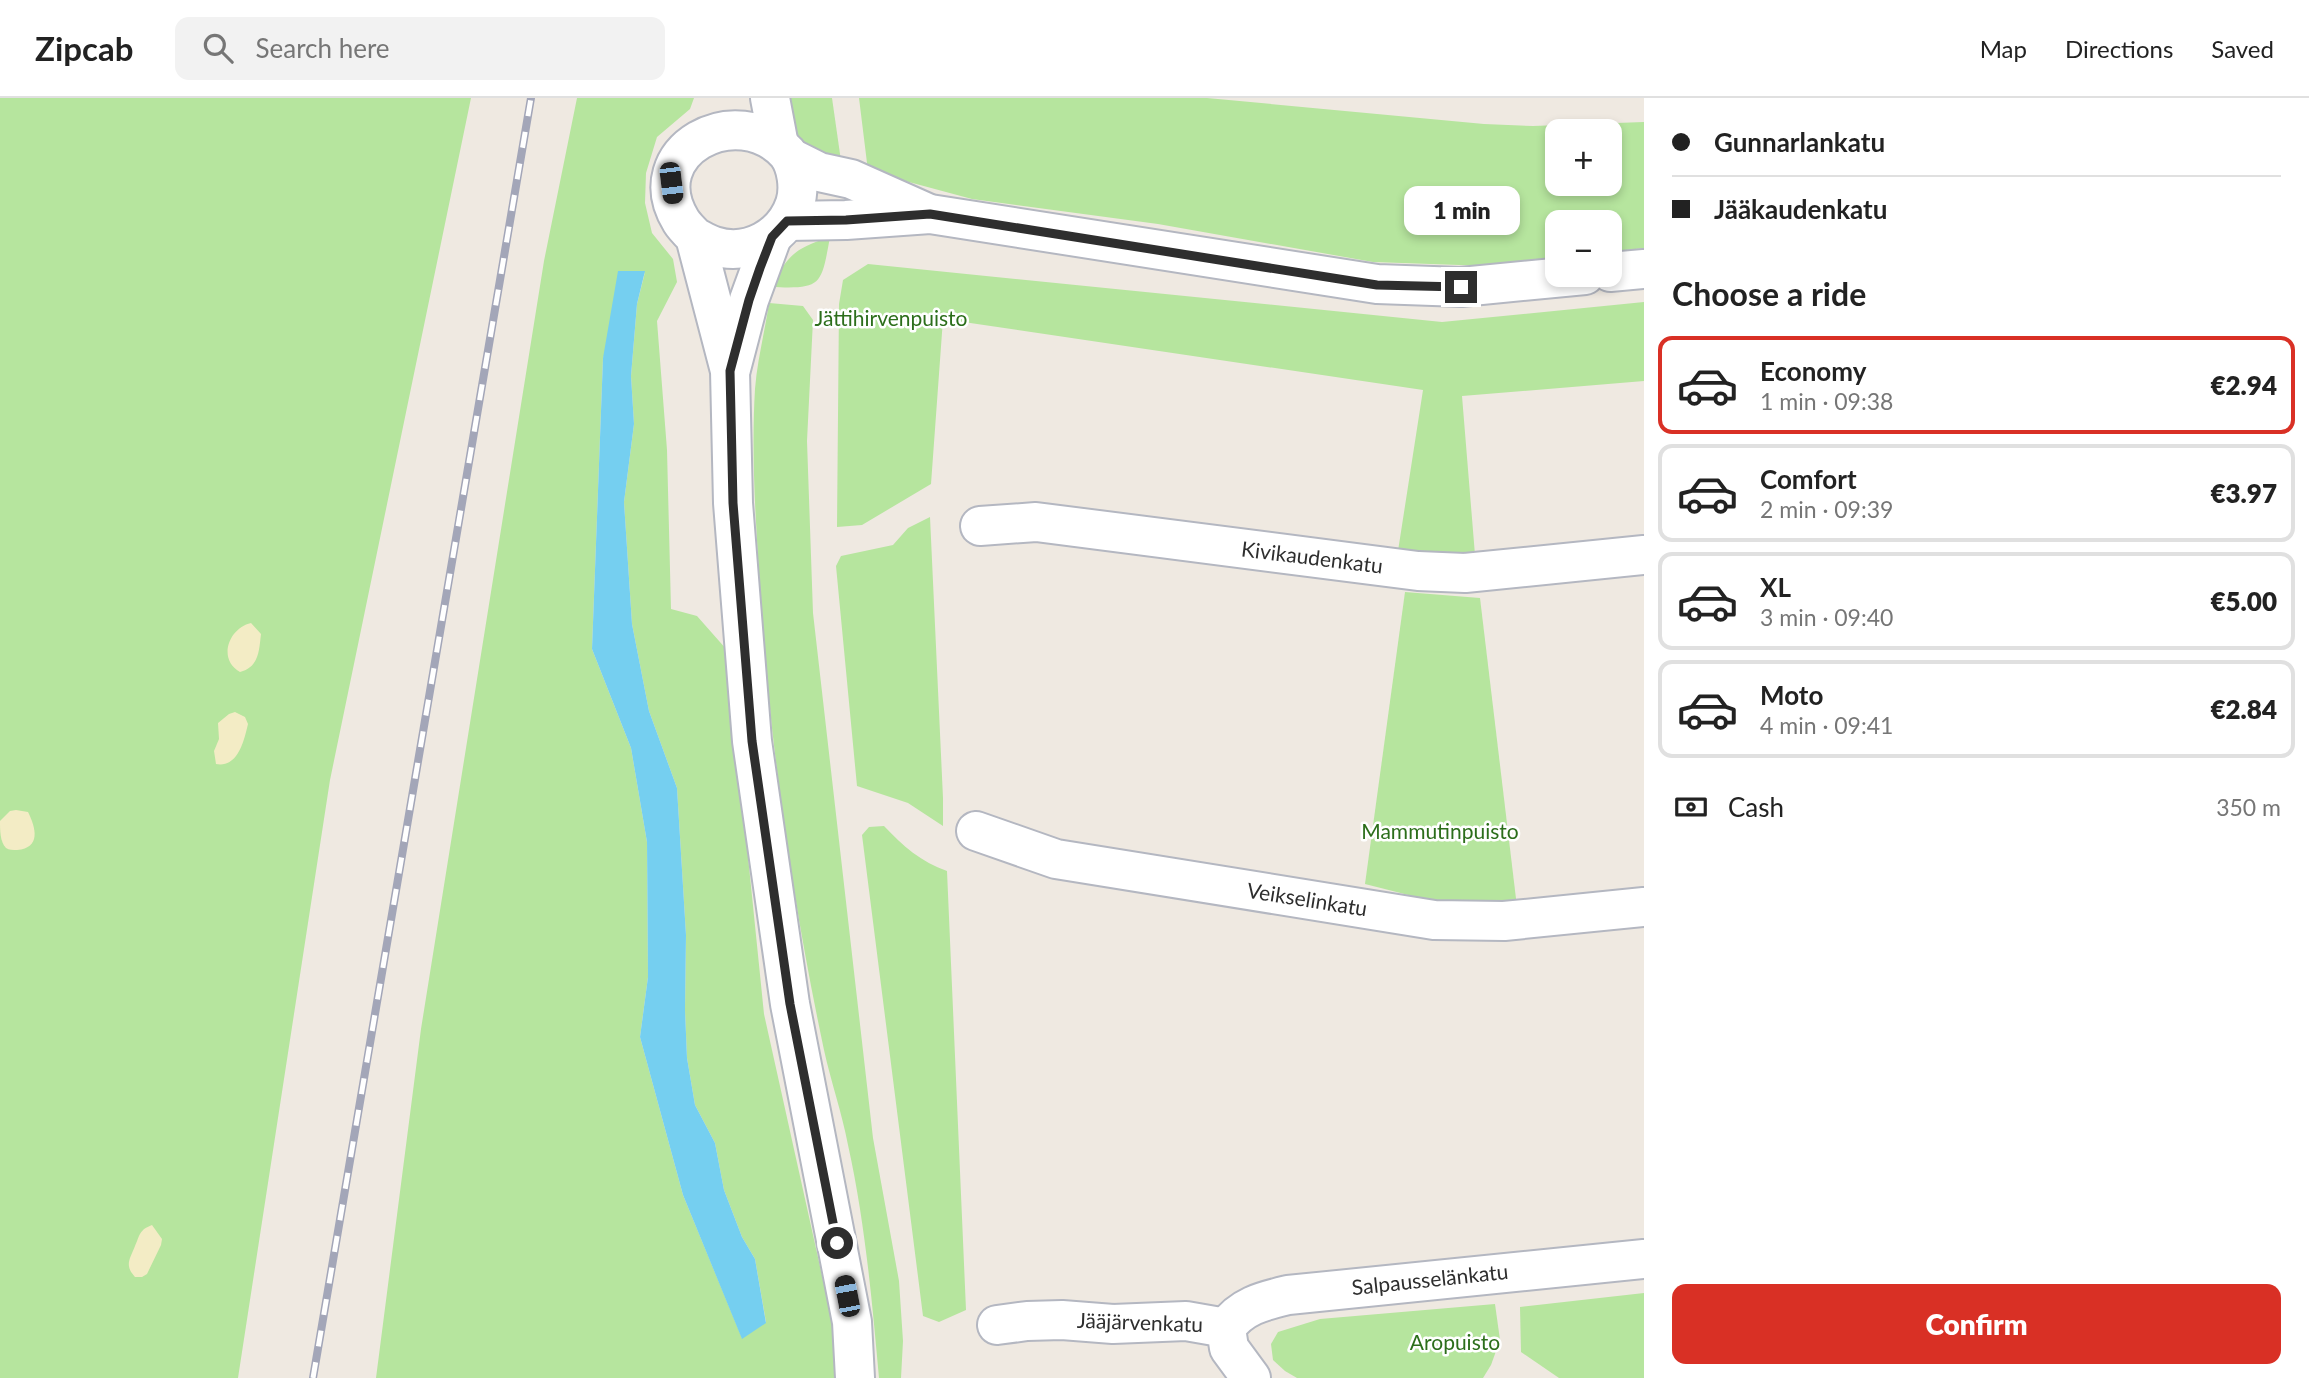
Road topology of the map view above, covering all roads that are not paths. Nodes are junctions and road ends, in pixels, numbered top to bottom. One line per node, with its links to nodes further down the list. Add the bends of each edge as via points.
1 (715, 98): 3 (street)
2 (770, 98): 4 (street)
3 (700, 133): 4 (street, via 739,123 760,128); 7 (street, via 675,163 671,183 673,204)
4 (785, 149): 5 (street, via 819,172 851,179); 6 (street, via 797,179 796,201)
5 (930, 214): 6 (street); 10 (street, via 1377,285 1461,287)
6 (780, 229): 7 (street, via 752,247 732,250); 11 (street, via 749,300)
7 (695, 237): 11 (street)
8 (1644, 269): 9 (street)
9 (1622, 271)
10 (1545, 279)
11 (730, 371): 19 (street, via 733,503 752,741 790,1004 852,1322)
12 (980, 526): 13 (street, Kivikaudenkatu, via 1036,522 1418,571 1465,573)
13 (1644, 555)
14 (976, 831): 15 (street, Veikselinkatu, via 1056,859 1434,920 1504,921)
15 (1644, 907)
16 (1644, 1259): 18 (street, Salpausselänkatu, via 1288,1295 1257,1303 1234,1316)
17 (997, 1325): 18 (street, Jääjärvenkatu, via 1062,1320 1113,1324 1186,1321)
18 (1226, 1328): 20 (street, Jääjärvenkatu, via 1229,1348)
19 (855, 1378)
20 (1251, 1378)

